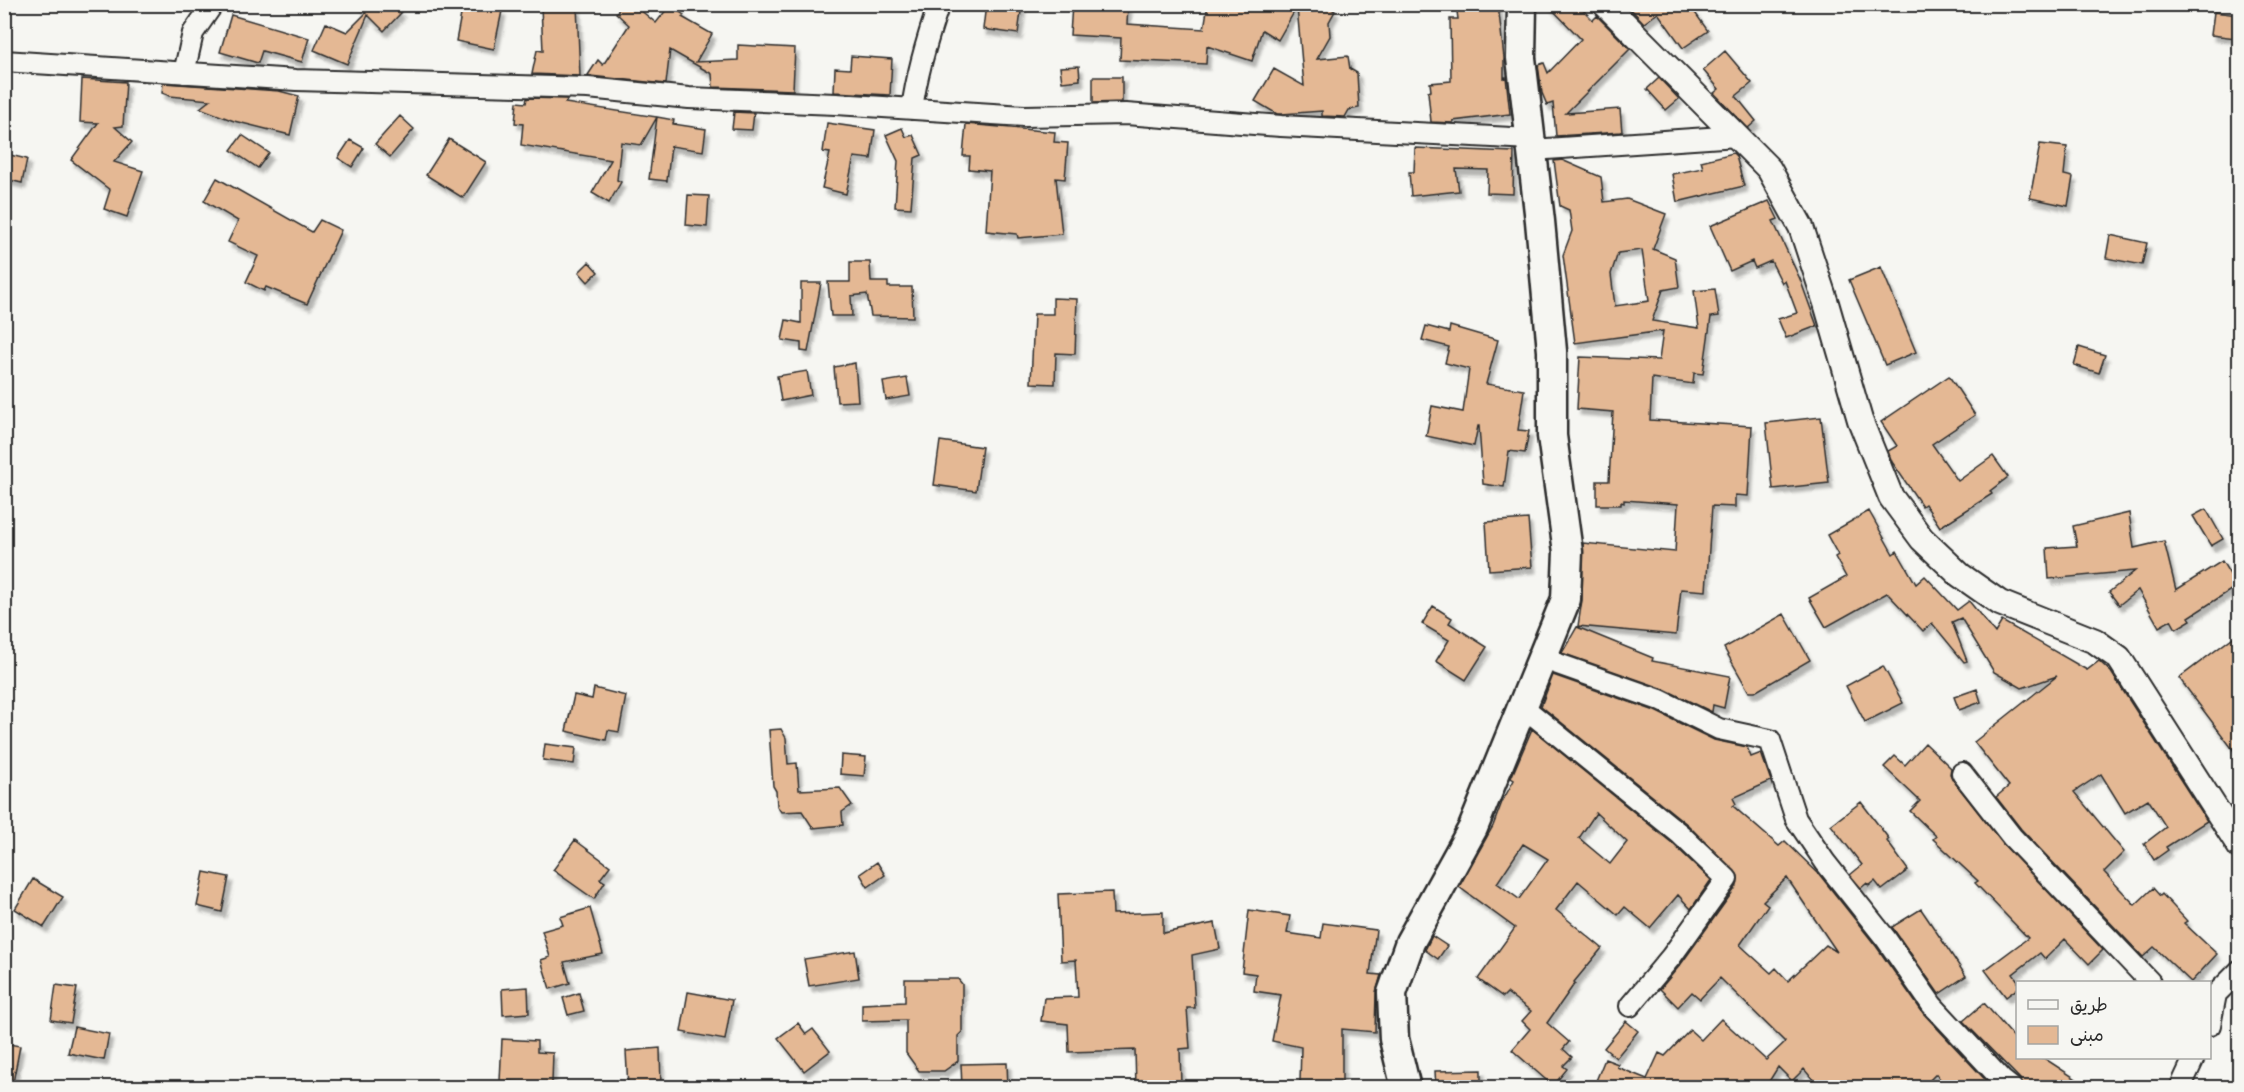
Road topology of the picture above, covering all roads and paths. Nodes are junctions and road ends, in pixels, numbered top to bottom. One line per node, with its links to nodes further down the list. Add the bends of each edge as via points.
1 (213, 4): 6 (street, via 193,33)
2 (939, 4): 7 (street, via 921,59)
3 (1522, 4): 9 (main road, via 1521,58)
4 (1605, 4): 8 (street)
5 (4, 61): 6 (street)
6 (184, 73): 7 (street, via 588,88 689,98)
7 (912, 109): 9 (street, via 1024,116 1126,114)
8 (1737, 136): 9 (street); 13 (street, via 1769,169 1801,227 1860,420 1891,497 1922,539 1960,575 2000,603 2095,641 2119,658)
9 (1532, 145): 10 (main road, via 1552,351 1552,436 1568,552 1566,599)
10 (1541, 658): 11 (main road); 20 (street, via 1660,700 1719,729 1770,740 1802,828 1932,1005)
11 (1522, 706): 16 (street, via 1680,834 1727,879); 19 (main road, via 1473,828 1410,942 1392,993 1394,1039)
12 (1962, 773): 15 (street, via 2012,837)
13 (2240, 847)
14 (2240, 970): 17 (street, via 2216,994)
15 (2149, 981)
16 (1630, 1006)
17 (2211, 1020)
18 (2194, 1059): 21 (street)
19 (1406, 1088)
20 (2012, 1088)
21 (2180, 1088)

